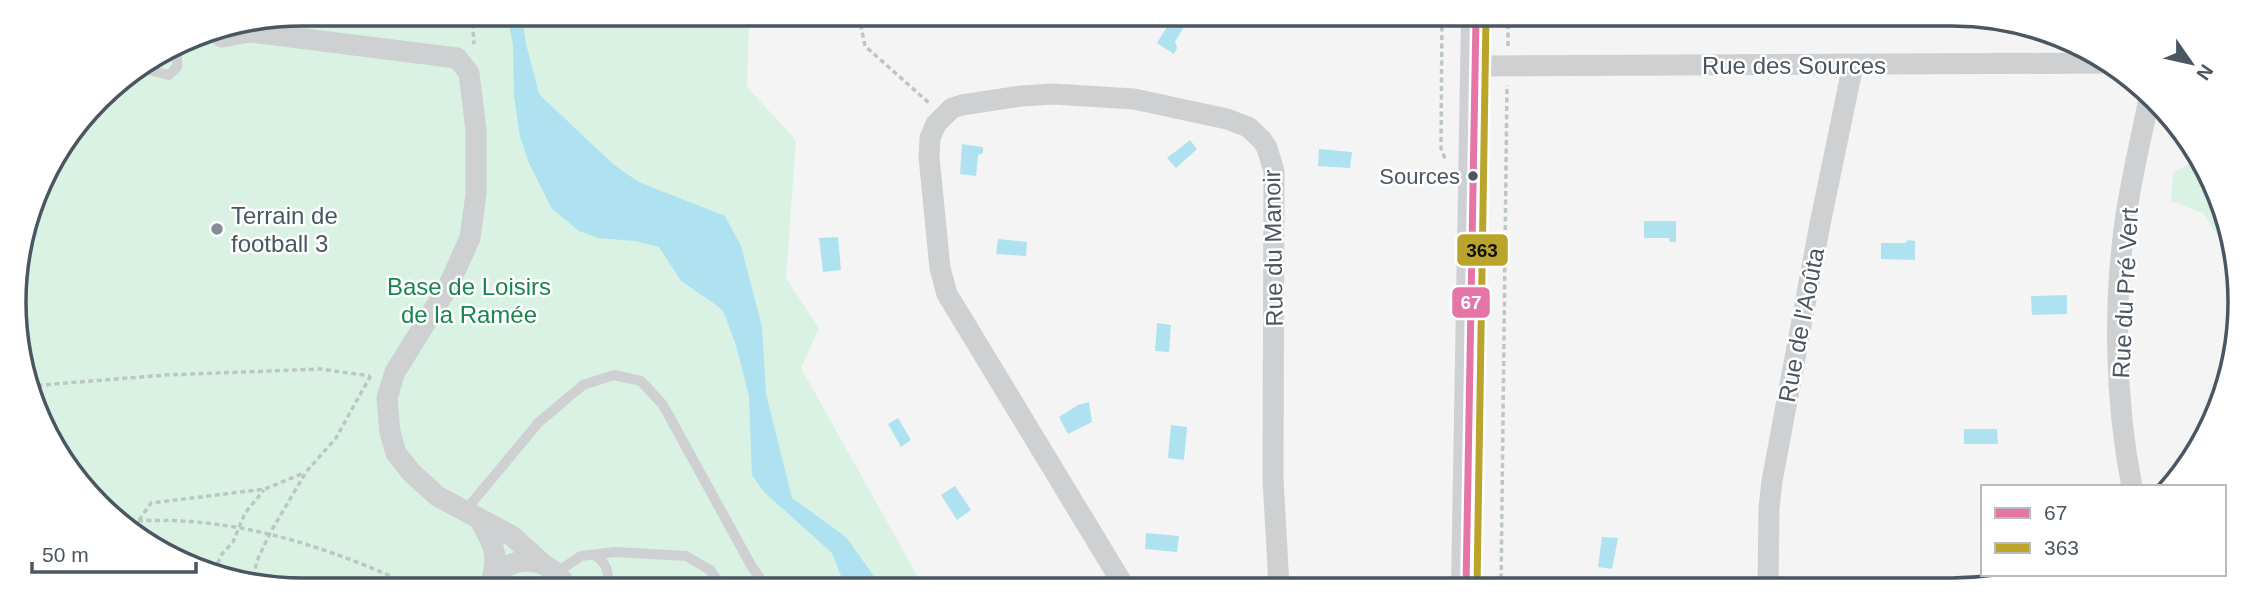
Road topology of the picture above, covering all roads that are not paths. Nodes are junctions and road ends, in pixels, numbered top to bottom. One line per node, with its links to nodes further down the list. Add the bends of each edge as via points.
1 (1476, 26): 6 (main road)
2 (242, 33): 10 (street, via 457,58 469,73 476,130 470,239 448,288 395,372 387,398 396,453 437,496)
3 (177, 56): 7 (lane, via 177,68 169,75)
4 (2090, 63): 5 (street, Rue des Sources)
5 (1853, 65): 6 (street, Rue des Sources); 21 (street, Rue de l'Aoûta, via 1772,481)
6 (1475, 66): 20 (main road)
7 (152, 71)
8 (2147, 107): 9 (street, Rue du Pré Vert, via 2126,215 2119,306 2119,374)
9 (2132, 485)
10 (472, 514): 12 (street, via 513,536); 13 (street, via 495,548); 17 (lane, via 539,422 583,385 614,375 628,378 641,381 663,405)
11 (594, 555): 12 (lane, via 580,556); 15 (lane, via 603,560); 16 (lane, via 686,556)
12 (555, 574): 14 (street, via 520,561)
13 (492, 578)
14 (494, 578)
15 (608, 578)
16 (716, 578)
17 (761, 578)
18 (1119, 578): 19 (street, Rue du Manoir, via 947,294 940,268 930,138 943,115 962,105 1021,96 1086,94 1134,99 1227,119 1248,127 1262,140 1274,171 1273,479)
19 (1279, 578)
20 (1466, 578)
21 (1768, 578)

